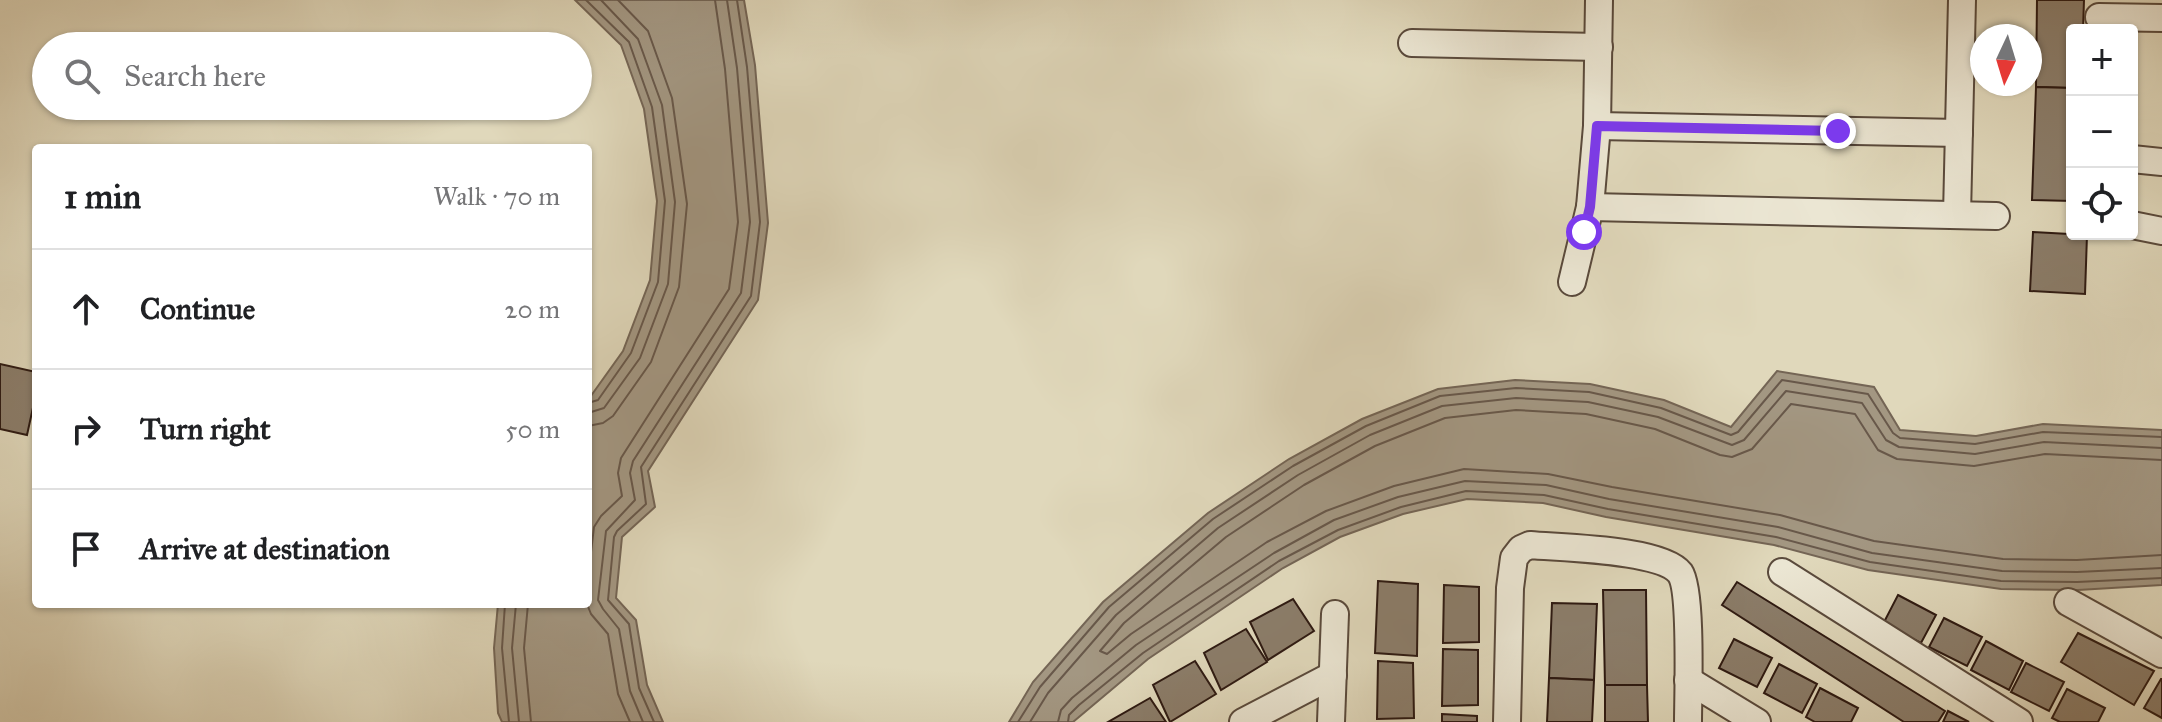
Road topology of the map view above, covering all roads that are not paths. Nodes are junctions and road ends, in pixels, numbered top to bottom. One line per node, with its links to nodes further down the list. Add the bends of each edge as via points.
1 (1599, 0): 6 (street)
2 (1962, 0): 8 (street)
3 (2099, 16): 4 (street)
4 (2162, 18)
5 (1412, 43): 6 (street)
6 (1599, 47): 7 (street)
7 (1597, 126): 8 (street); 11 (street)
8 (1959, 133): 12 (street)
9 (2138, 160): 10 (street)
10 (2162, 162)
11 (1590, 207): 12 (street); 14 (street)
12 (1957, 215): 13 (street)
13 (1996, 216)
14 (1572, 282)
15 (1782, 572): 26 (street)
16 (2068, 602): 18 (street)
17 (1335, 614): 19 (street)
18 (2162, 654)
19 (1333, 675): 21 (street); 22 (street)
20 (1688, 680): 23 (street, via 1683,580 1666,562 1530,545 1514,558 1510,588); 24 (street); 25 (street)
21 (1243, 722)
22 (1331, 722)
23 (1507, 722)
24 (1688, 722)
25 (1757, 722)
26 (2019, 722)

